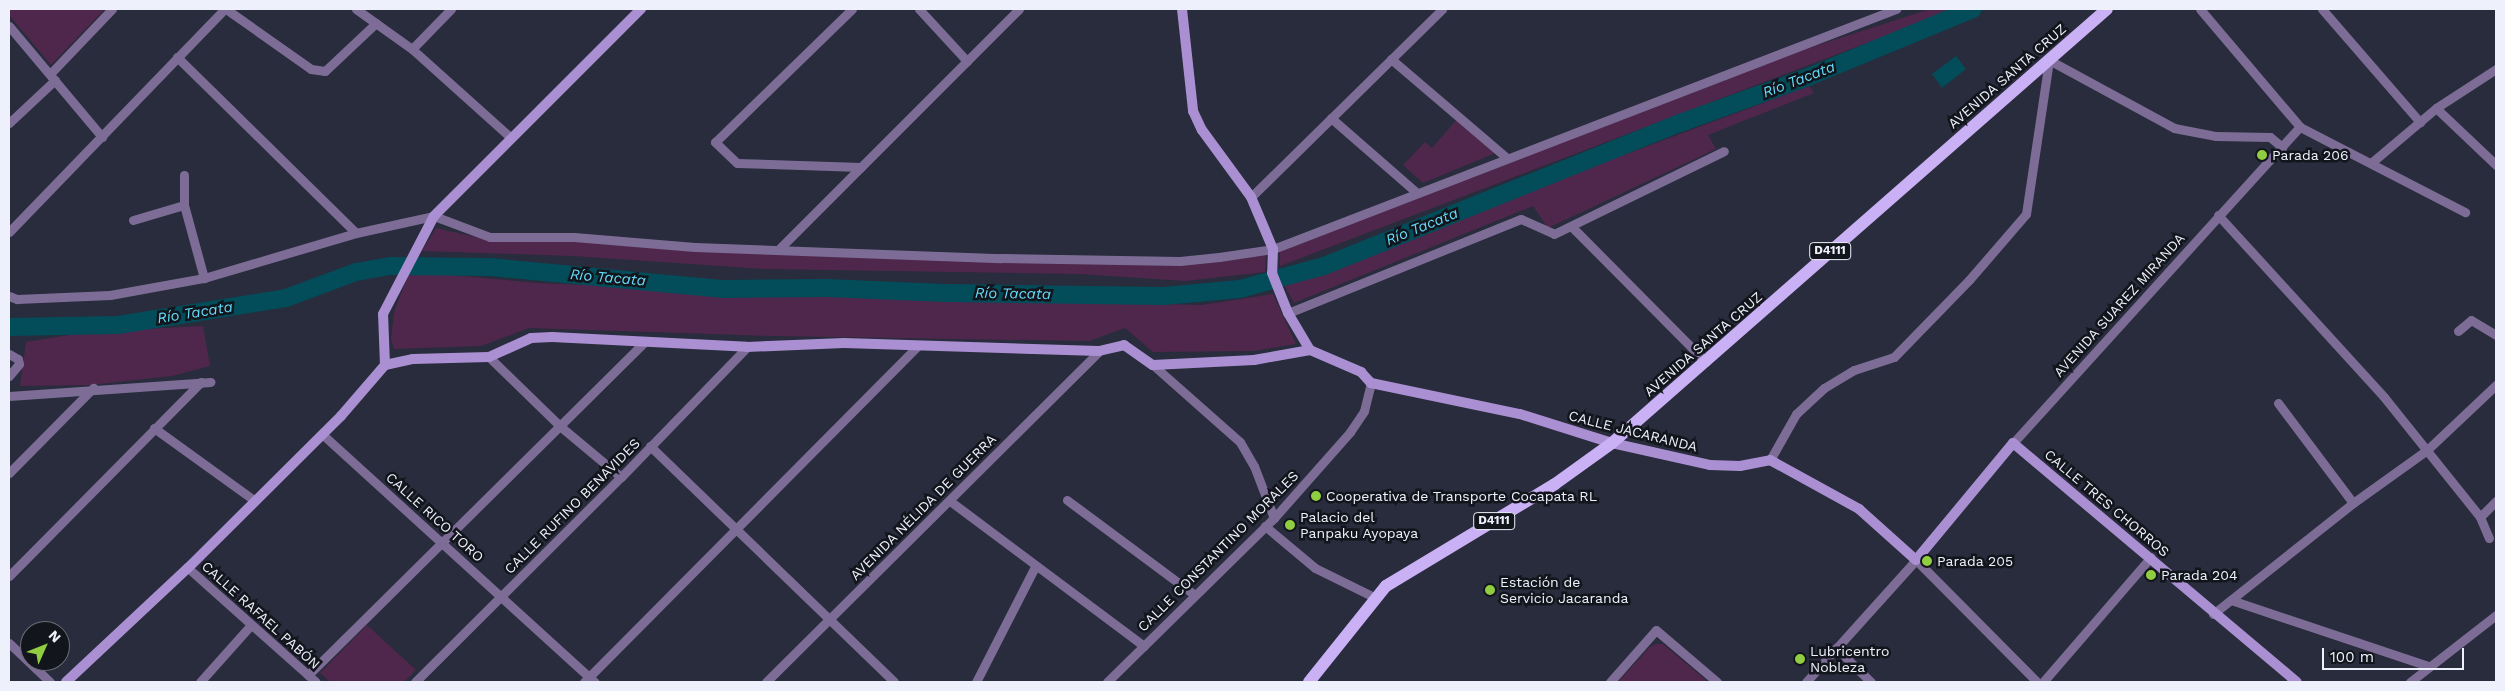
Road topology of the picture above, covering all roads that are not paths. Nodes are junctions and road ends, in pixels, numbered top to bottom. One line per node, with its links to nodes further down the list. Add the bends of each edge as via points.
1 (112, 9): 23 (street)
2 (225, 9): 15 (street, via 311,69 325,72); 18 (street)
3 (356, 9): 15 (street)
4 (451, 9): 17 (street)
5 (641, 9): 30 (street)
6 (852, 9): 36 (street, via 715,142 737,163)
7 (919, 9): 21 (street)
8 (1019, 9): 21 (street)
9 (1182, 9): 39 (street, via 1193,111 1202,130)
10 (1896, 9): 33 (street)
11 (2107, 9): 20 (main road, AVENIDA SANTA CRUZ / D4111)
12 (2200, 9): 28 (street)
13 (2322, 9): 26 (street)
14 (1438, 10): 19 (street)
15 (376, 23): 17 (street)
16 (10, 29): 23 (street)
17 (412, 49): 30 (street)
18 (177, 57): 29 (street); 47 (street)
19 (1391, 59): 25 (street); 33 (street)
20 (2049, 60): 31 (street, via 2174,128 2216,136 2270,137); 62 (main road, AVENIDA SANTA CRUZ / D4111); 78 (street, via 2026,214 1969,280 1894,357 1854,370 1824,388 1796,414)
21 (967, 61): 36 (street)
22 (2496, 69): 24 (street)
23 (52, 77): 27 (street); 29 (street)
24 (2436, 108): 26 (street); 35 (street)
25 (1331, 118): 38 (street); 39 (street)
26 (2420, 122): 34 (street)
27 (9, 123)
28 (2300, 127): 31 (street, AVENIDA SUAREZ MIRANDA); 34 (street)
29 (102, 137): 46 (street)
30 (510, 137): 43 (street)
31 (2282, 147): 42 (street, AVENIDA SUAREZ MIRANDA)
32 (1724, 152): 45 (street)
33 (1507, 158): 38 (street)
34 (2371, 163): 41 (street)
35 (2496, 165)
36 (860, 167): 48 (street)
37 (184, 176): 40 (street)
38 (1417, 193): 49 (street)
39 (1251, 197): 49 (street)
40 (184, 205): 44 (street); 50 (street)
41 (2465, 212)
42 (2218, 215): 75 (street, AVENIDA SUAREZ MIRANDA); 77 (street, via 2384,397)
43 (434, 216): 47 (street); 48 (street, via 490,237 574,236 695,247); 63 (street, via 383,314)
44 (134, 220)
45 (1572, 228): 52 (street, via 1554,234 1521,219); 62 (street)
46 (9, 232)
47 (356, 233): 50 (street)
48 (780, 248): 49 (street, via 1180,261)
49 (1273, 249): 52 (street, via 1272,273)
50 (204, 278): 51 (street, via 110,295 17,299)
51 (9, 296)
52 (1288, 313): 58 (street)
53 (2458, 331): 54 (street, via 2471,320)
54 (2496, 334)
55 (644, 342): 57 (street); 61 (street, via 531,338); 71 (street)
56 (918, 345): 57 (street, via 844,343); 59 (street); 89 (street)
57 (747, 347): 76 (street, CALLE RUFINO BENAVIDES)
58 (1310, 350): 64 (street, via 1254,360); 66 (street, CALLE JACARANDA, via 1361,372)
59 (1098, 351): 64 (street, via 1124,345); 83 (street, AVENIDA NÉLIDA DE GUERRA)
60 (9, 354): 65 (street, via 18,359 19,364)
61 (489, 357): 63 (street, via 413,359); 71 (street)
62 (1706, 362): 74 (main road, AVENIDA SANTA CRUZ / D4111)
63 (385, 365): 73 (street)
64 (1153, 365): 87 (street, via 1240,442 1254,466)
65 (9, 376)
66 (1371, 382): 74 (street, CALLE JACARANDA, via 1520,414); 87 (street, CALLE CONSTANTINO MORALES, via 1364,411 1350,432)
67 (2496, 385): 77 (street)
68 (92, 388): 69 (street); 72 (street, via 206,382); 79 (street)
69 (9, 396)
70 (2278, 403): 85 (street)
71 (561, 427): 80 (street); 91 (street)
72 (154, 428): 81 (street); 96 (street)
73 (322, 434): 81 (street); 91 (street, CALLE RICO TORO)
74 (1612, 443): 78 (street, CALLE JACARANDA, via 1710,465 1740,466); 99 (main road, AVENIDA SANTA CRUZ / D4111, via 1555,484 1386,586)
75 (2013, 443): 92 (street, CALLE TRES CHORROS); 93 (street, AVENIDA SUAREZ MIRANDA)
76 (650, 446): 80 (street, CALLE RUFINO BENAVIDES); 89 (street)
77 (2427, 450): 85 (street); 86 (street)
78 (1770, 460): 93 (street, via 1859,509)
79 (9, 473)
80 (621, 477): 98 (street, CALLE RUFINO BENAVIDES)
81 (254, 500): 95 (street)
82 (1067, 500): 97 (street)
83 (950, 501): 94 (street); 103 (street, AVENIDA NÉLIDA DE GUERRA)
84 (2496, 501): 86 (street)
85 (2354, 503): 100 (street)
86 (2480, 517): 90 (street)
87 (1274, 518): 88 (street, CALLE CONSTANTINO MORALES)
88 (1265, 526): 97 (street, CALLE CONSTANTINO MORALES); 99 (street, via 1315,568)
89 (736, 530): 103 (street); 111 (street)
90 (2489, 538)
91 (444, 543): 98 (street, CALLE RICO TORO); 110 (street)
92 (2151, 556): 101 (street, CALLE TRES CHORROS); 126 (street)
93 (1916, 560): 107 (street, AVENIDA SUAREZ MIRANDA); 125 (street)
94 (1036, 565): 106 (street); 118 (street)
95 (188, 568): 104 (street, CALLE RAFAEL PABÓN); 109 (street)
96 (9, 576)
97 (1195, 595): 106 (street, CALLE CONSTANTINO MORALES)
98 (502, 596): 111 (street, CALLE RICO TORO); 115 (street, CALLE RUFINO BENAVIDES)
99 (1376, 598): 120 (main road, AVENIDA SANTA CRUZ / D4111)
100 (2231, 600): 101 (street); 108 (street)
101 (2213, 614): 127 (street, CALLE TRES CHORROS)
102 (2496, 615): 108 (street)
103 (829, 620): 116 (street, AVENIDA NÉLIDA DE GUERRA); 117 (street)
104 (251, 625): 110 (street, CALLE RAFAEL PABÓN); 114 (street)
105 (9, 643): 112 (street)
106 (1144, 646): 119 (street, CALLE CONSTANTINO MORALES)
107 (1836, 648): 123 (street, AVENIDA SUAREZ MIRANDA); 124 (street)
108 (2428, 666): 128 (street)
109 (74, 679): 113 (street)
110 (311, 680)
111 (590, 680)
112 (50, 682)
113 (66, 682)
114 (200, 682)
115 (414, 682)
116 (766, 682)
117 (894, 682)
118 (976, 682)
119 (1108, 682)
120 (1309, 682)
121 (1610, 682): 122 (street, via 1656,630)
122 (1717, 682)
123 (1806, 682)
124 (1872, 682)
125 (2037, 682)
126 (2043, 682)
127 (2297, 682)
128 (2410, 682)

